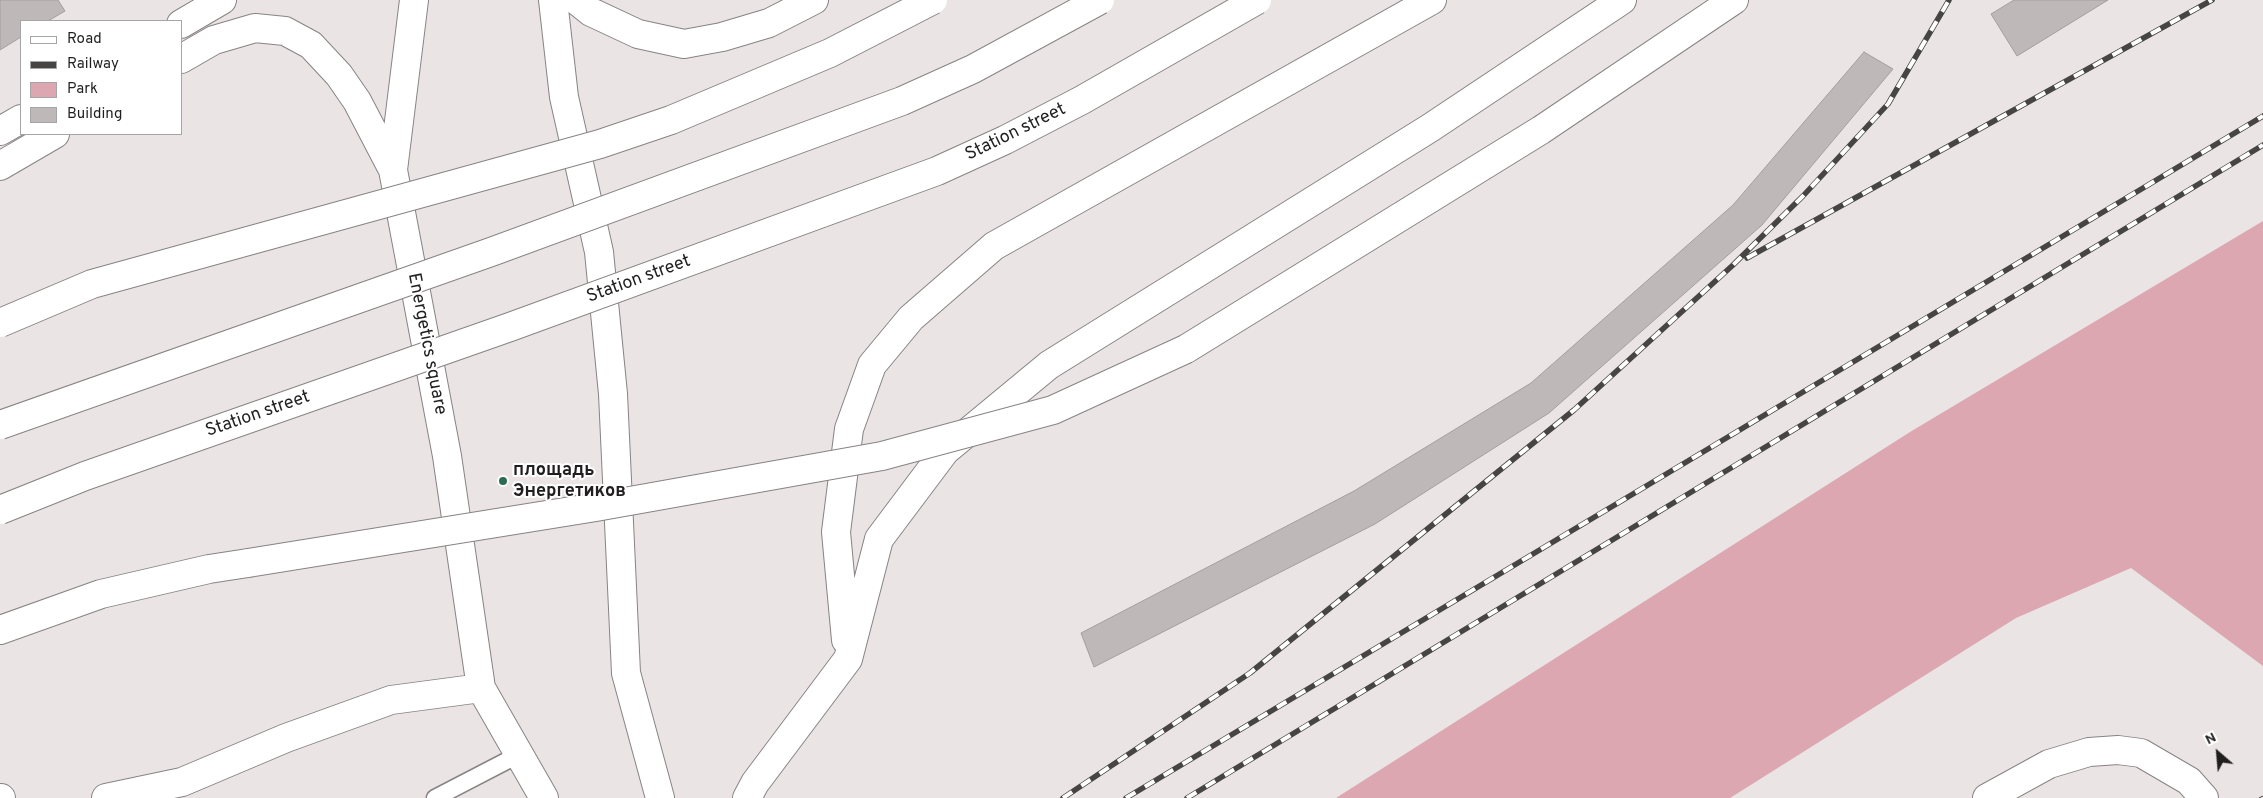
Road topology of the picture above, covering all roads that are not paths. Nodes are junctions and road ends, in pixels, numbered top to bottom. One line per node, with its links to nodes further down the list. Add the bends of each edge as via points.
1 (222, 0): 12 (main road)
2 (414, 0): 18 (main road, Energetics square)
3 (553, 0): 29 (main road, via 564,97 599,252 612,394 626,673)
4 (576, 0): 5 (main road, via 591,12 638,34 684,44 769,23)
5 (814, 0)
6 (933, 0): 19 (main road, bridge, via 830,53 671,120 600,144 92,284)
7 (1100, 0): 20 (main road, bridge, via 973,69 902,101 491,252)
8 (1256, 0): 21 (main road, Station street, bridge, via 1082,100 937,171 510,327 85,476)
9 (1432, 0): 23 (main road, via 994,246 911,318 872,365 849,429 836,532)
10 (1622, 0): 23 (main road, via 1430,128 1049,365 945,451 879,539)
11 (1734, 0): 22 (main road, bridge, via 1541,130 1186,349 1053,410 882,456 596,507 210,569 101,594)
12 (182, 23)
13 (182, 58): 18 (main road, via 214,40 255,28 285,31 311,45 339,75 357,101)
14 (20, 120): 15 (main road)
15 (0, 132)
16 (53, 135): 17 (main road)
17 (0, 166)
18 (393, 170): 24 (main road, Energetics square, via 447,456)
19 (0, 323)
20 (0, 425)
21 (0, 510)
22 (0, 630)
23 (848, 660): 30 (main road, via 755,783)
24 (481, 688): 25 (main road); 26 (main road, via 391,700 286,738 182,782)
25 (518, 755): 27 (lane); 28 (main road)
26 (106, 798)
27 (435, 798)
28 (544, 798)
29 (660, 798)
30 (748, 798)
31 (1987, 798): 32 (main road, via 2049,764 2089,752 2118,750 2141,753 2189,780)
32 (2204, 798)

